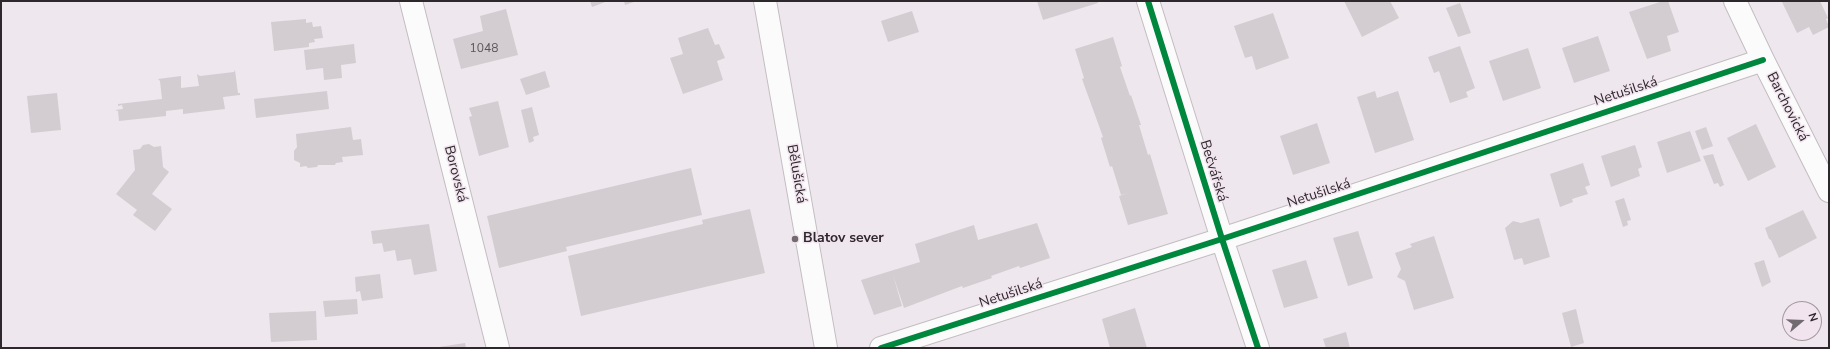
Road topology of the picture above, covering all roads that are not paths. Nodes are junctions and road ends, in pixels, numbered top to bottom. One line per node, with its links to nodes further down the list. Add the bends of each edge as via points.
1 (411, 1): 8 (street, Borovská)
2 (765, 1): 9 (street, Bělušická)
3 (1148, 1): 7 (street, Bečvářská)
4 (1735, 1): 5 (street, Barchovická)
5 (1763, 60): 6 (street, Barchovická); 7 (street, Netušilská)
6 (1829, 192)
7 (1222, 239): 10 (street, Netušilská); 11 (street, Bečvářská)
8 (498, 348)
9 (826, 348)
10 (881, 348)
11 (1258, 348)

